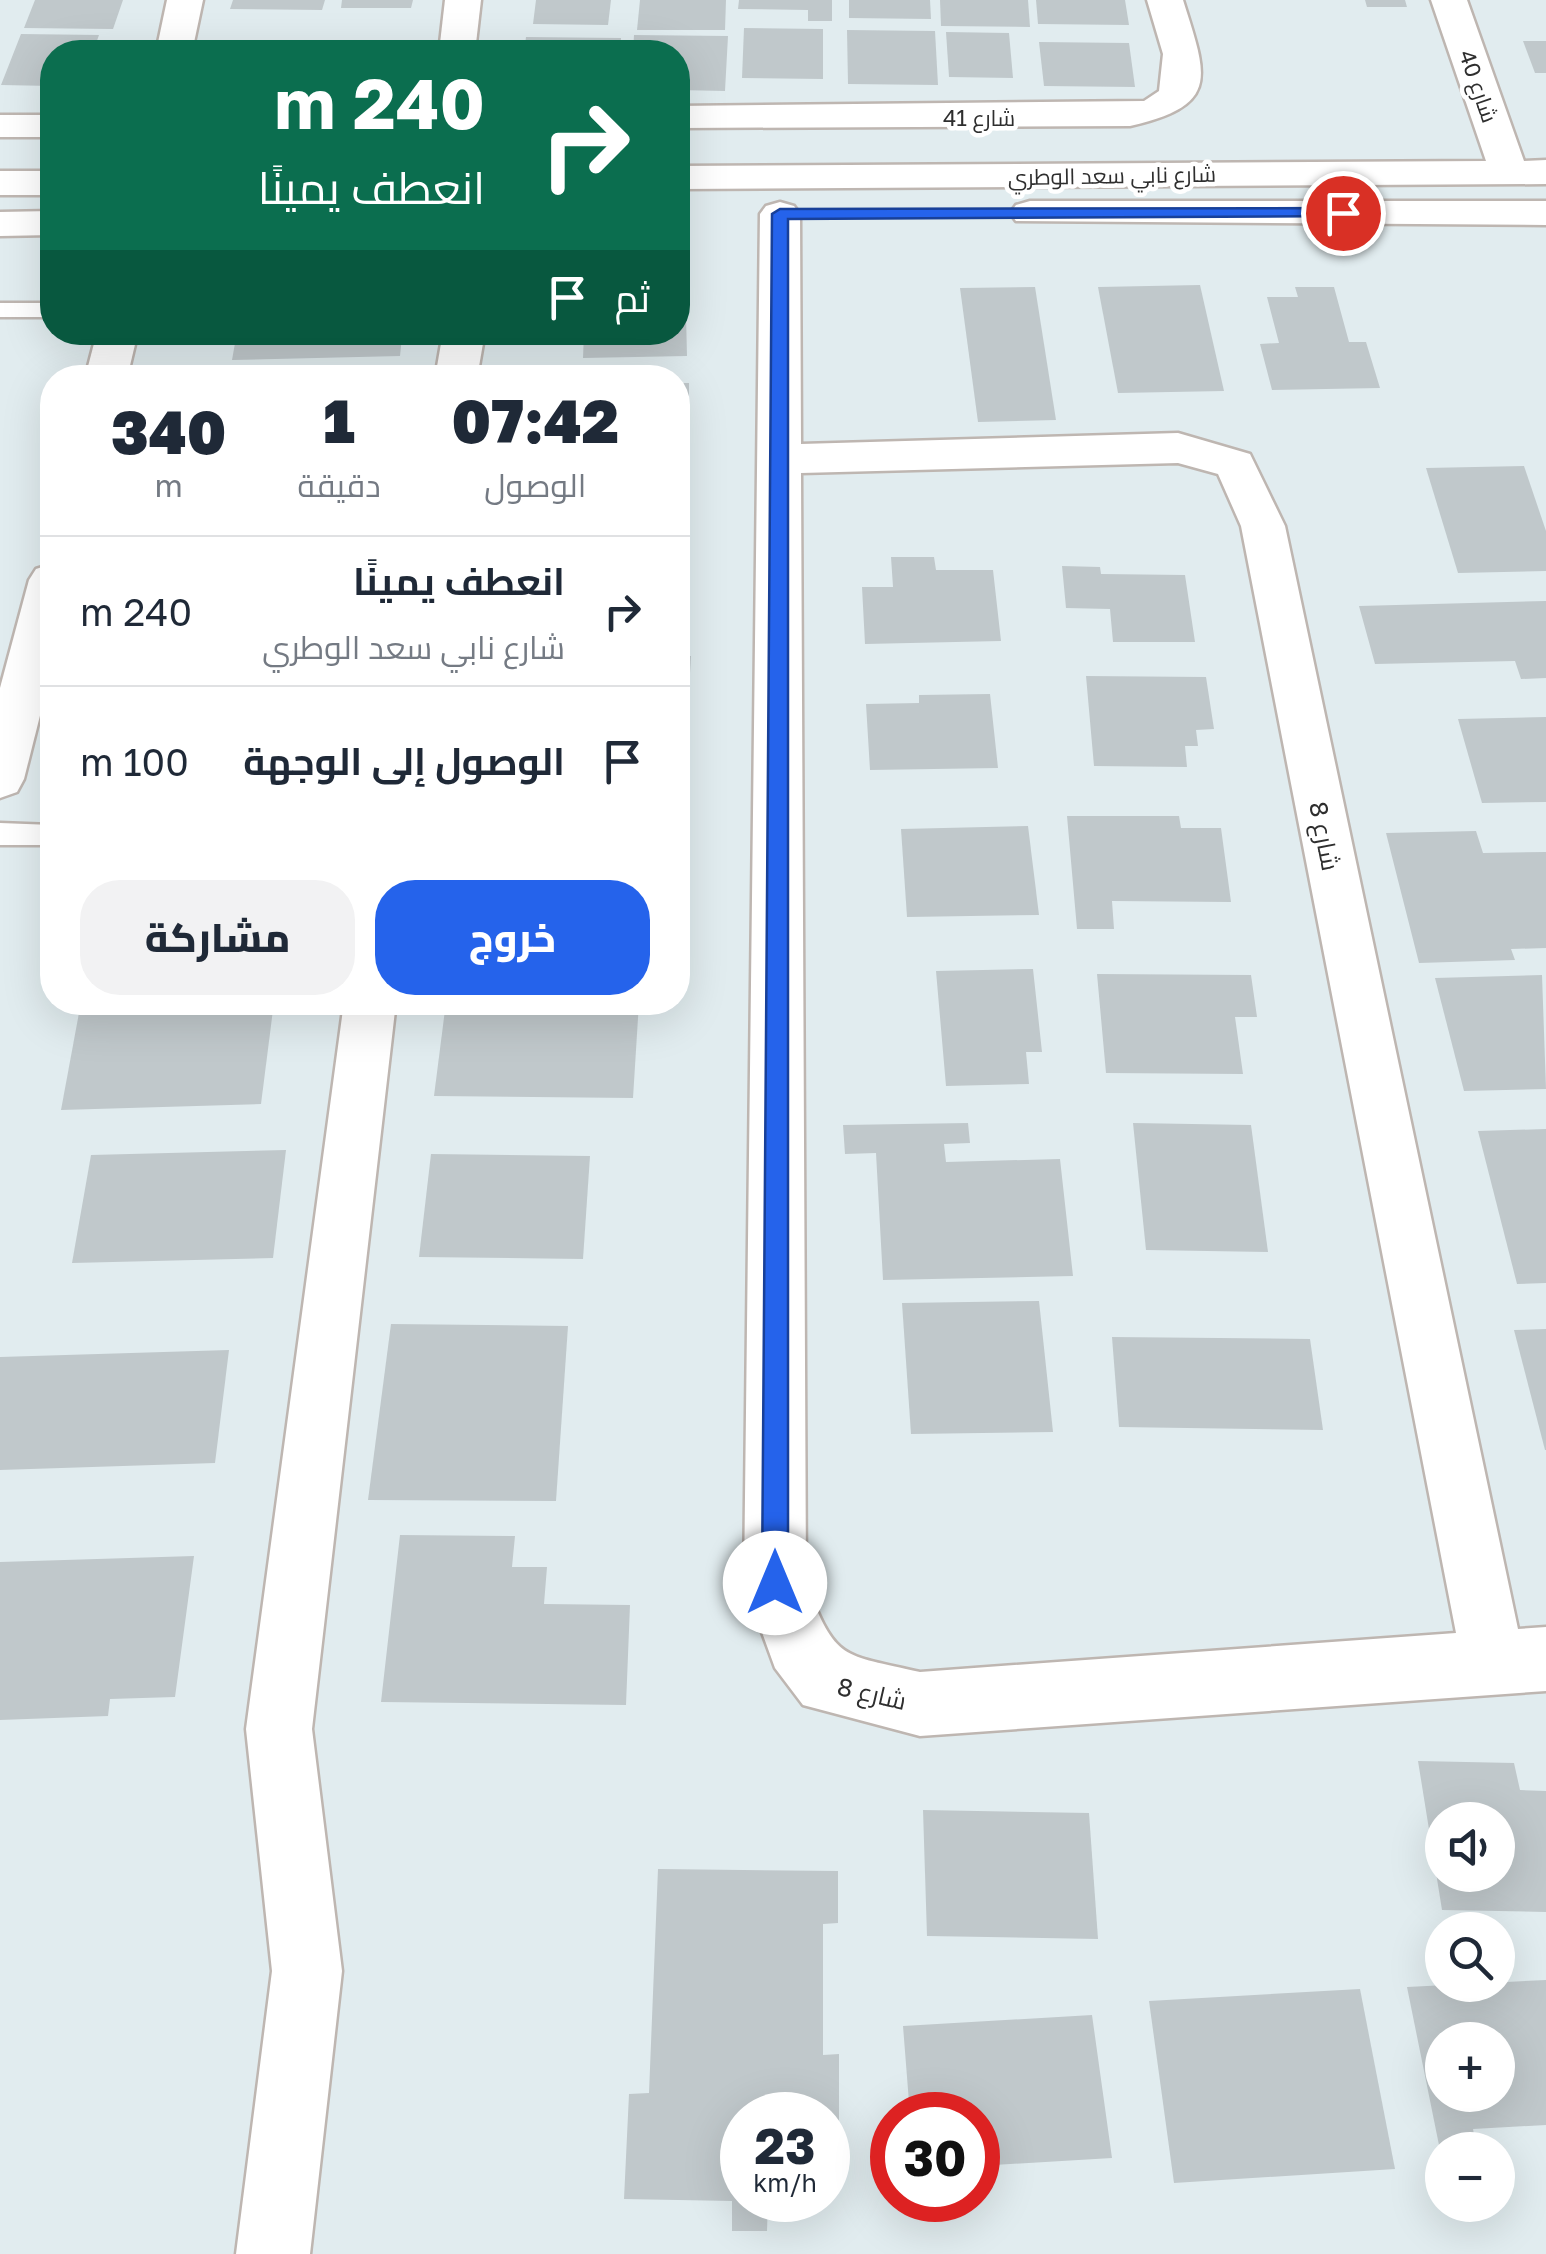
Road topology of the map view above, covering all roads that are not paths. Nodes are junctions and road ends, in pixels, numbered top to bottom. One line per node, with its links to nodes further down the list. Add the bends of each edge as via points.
1 (185, 0): 5 (street)
2 (463, 0): 6 (street)
3 (1165, 0): 7 (street, شارع 41, via 1182,85 1167,105 1130,115)
4 (1449, 0): 10 (street, شارع 40)
5 (177, 40)
6 (458, 40)
7 (690, 117)
8 (0, 126): 9 (street)
9 (40, 126)
10 (1528, 172): 11 (street, شارع نابي سعد الوطري)
11 (690, 178)
12 (40, 183): 13 (street)
13 (0, 184)
14 (780, 214): 15 (street); 17 (street); 23 (street, شارع 8)
15 (917, 214)
16 (996, 214): 20 (street, شارع نابي سعد الوطري)
17 (695, 215)
18 (40, 223): 19 (street)
19 (0, 224)
20 (1542, 224)
21 (0, 310): 22 (lane)
22 (40, 310)
23 (780, 459): 29 (street, شارع 8, via 1178,448 1236,464 1262,526); 29 (street, شارع 8, via 775,1583 798,1645 826,1682 920,1704)
24 (40, 626): 25 (street)
25 (0, 779)
26 (0, 834): 27 (lane)
27 (40, 835)
28 (368, 1015): 30 (street, via 279,1730 307,1971)
29 (1519, 1660)
30 (274, 2254)

